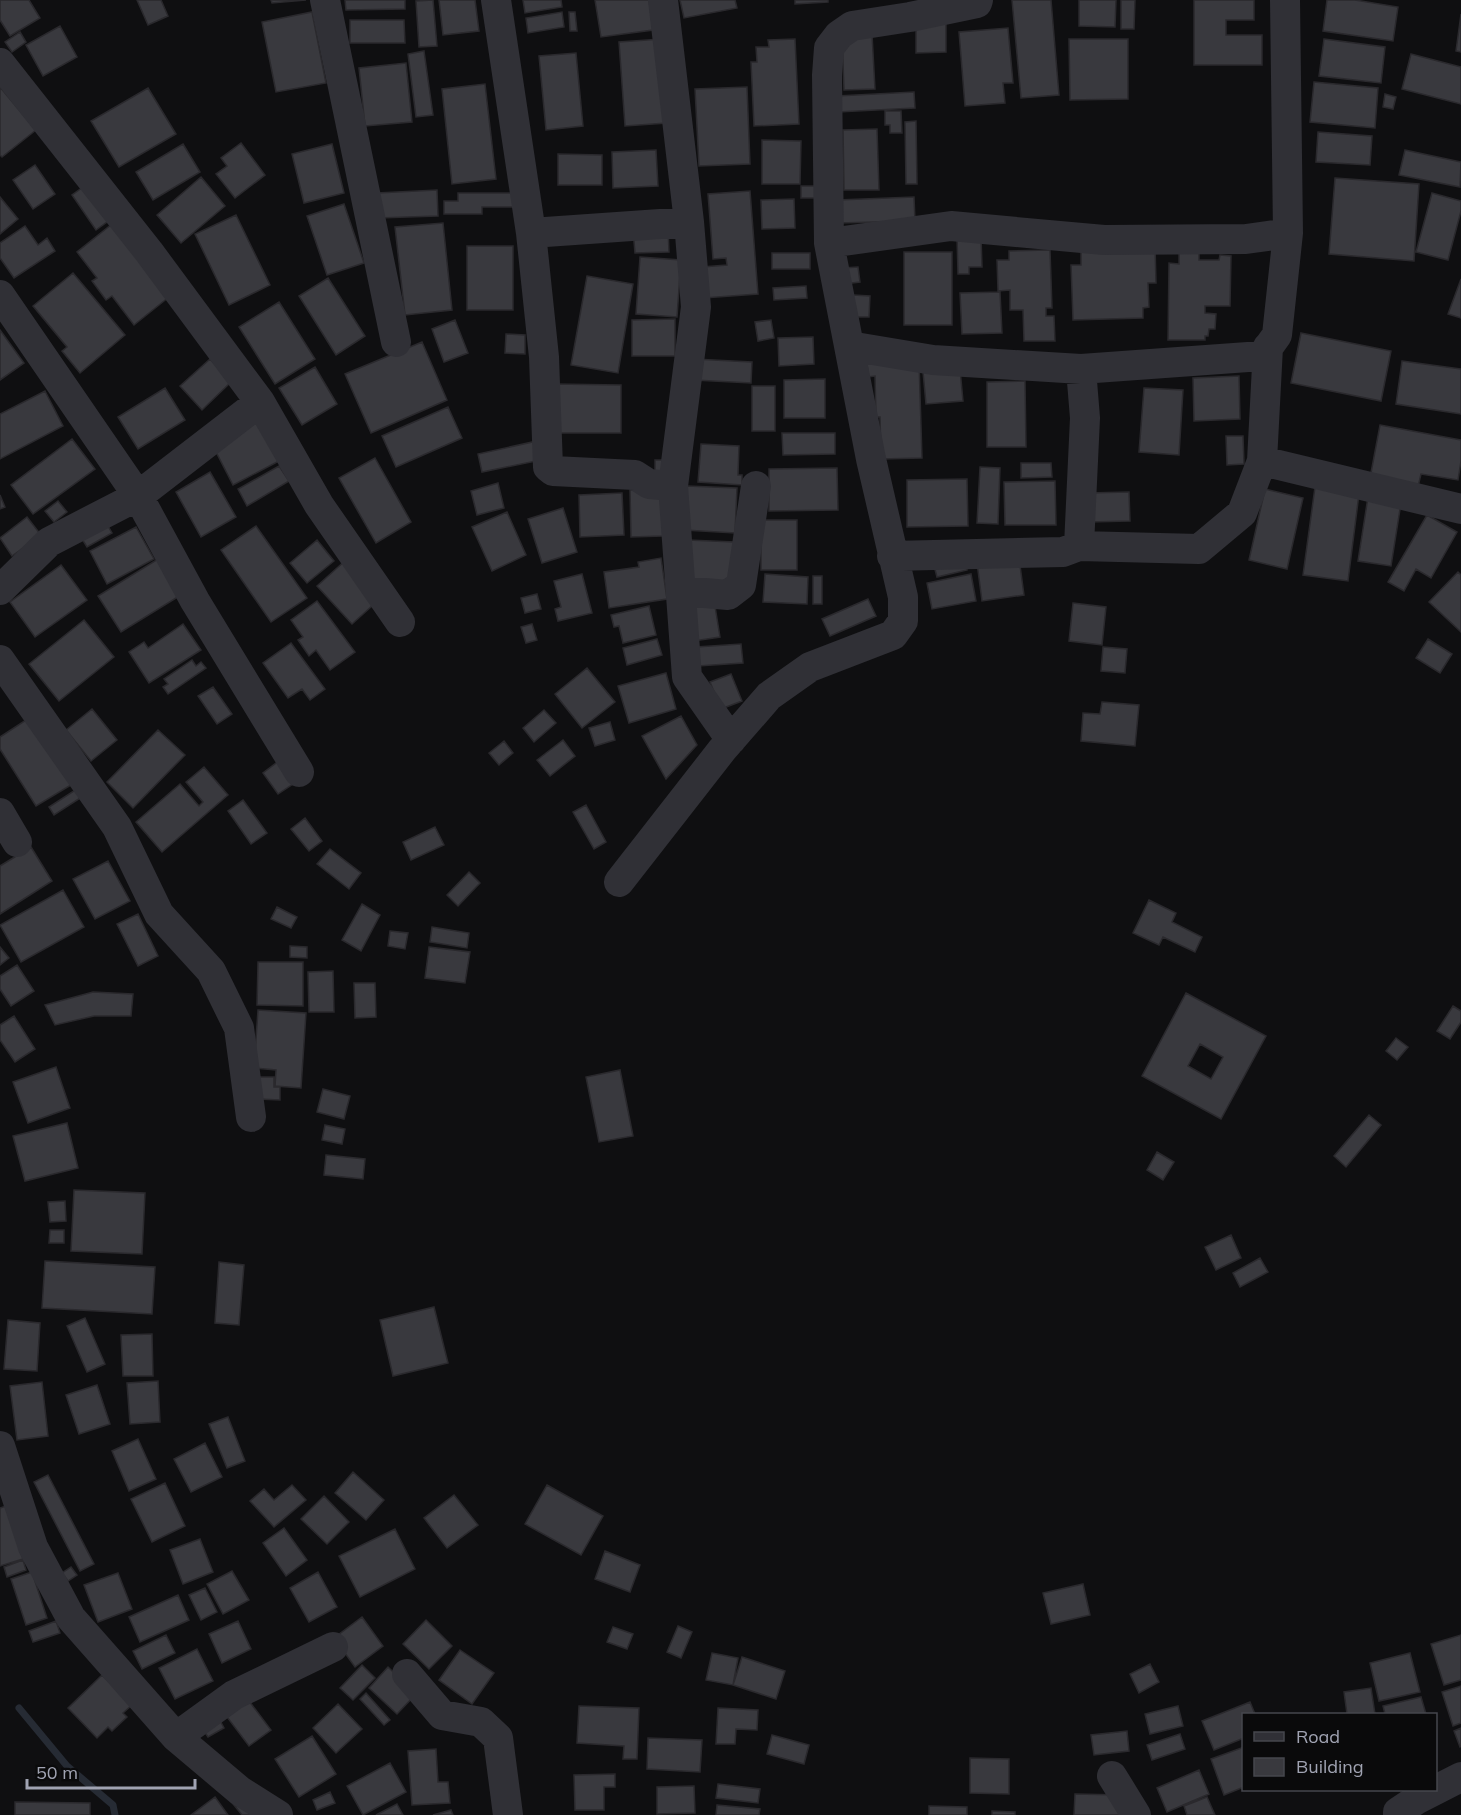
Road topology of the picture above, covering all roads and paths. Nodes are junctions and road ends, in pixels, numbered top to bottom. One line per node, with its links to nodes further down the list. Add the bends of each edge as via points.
1 (325, 0): 12 (street)
2 (496, 0): 8 (street)
3 (663, 0): 7 (street)
4 (978, 0): 10 (street, via 852,27 829,48)
5 (1285, 0): 9 (street)
6 (0, 63): 16 (street, via 149,252)
7 (689, 222): 8 (street); 18 (street, via 696,307)
8 (531, 233): 18 (street, via 544,357 548,466 553,471 635,475 649,484)
9 (1288, 233): 10 (street, via 1246,239 1104,240 951,226); 14 (street, via 1277,335)
10 (829, 243): 13 (street)
11 (0, 295): 20 (street)
12 (396, 342)
13 (849, 346): 15 (street, via 933,360); 23 (street)
14 (1268, 347): 15 (street, via 1262,356); 17 (street)
15 (1081, 369): 22 (street, via 1085,418)
16 (260, 402): 20 (street); 26 (street, via 319,505)
17 (1262, 461): 21 (street); 22 (street, via 1242,513 1199,549)
18 (673, 486): 25 (street)
19 (756, 486): 25 (street, via 741,585 728,595)
20 (138, 496): 24 (street, via 49,542); 29 (street, via 195,601)
21 (1461, 509)
22 (1078, 546): 23 (street, via 1063,552)
23 (892, 556): 28 (street, via 903,597 903,621 893,635 810,667 769,696)
24 (0, 590)
25 (681, 591): 28 (street, via 687,677)
26 (400, 622)
27 (0, 660): 33 (street, via 117,827 159,914 211,971 239,1028)
28 (731, 740): 32 (street)
29 (299, 772)
30 (0, 813): 31 (street)
31 (17, 842)
32 (618, 882)
33 (251, 1117)
34 (0, 1446): 37 (street, via 33,1547 71,1618)
35 (333, 1647): 37 (street, via 234,1695)
36 (407, 1674): 44 (street, via 442,1715 481,1722 498,1738)
37 (176, 1737): 43 (street, via 240,1791)
38 (1112, 1776): 45 (street)
39 (1461, 1777): 40 (street)
40 (1437, 1789)
41 (1434, 1791): 42 (street)
42 (1394, 1814)
43 (278, 1815)
44 (508, 1815)
45 (1136, 1815)

